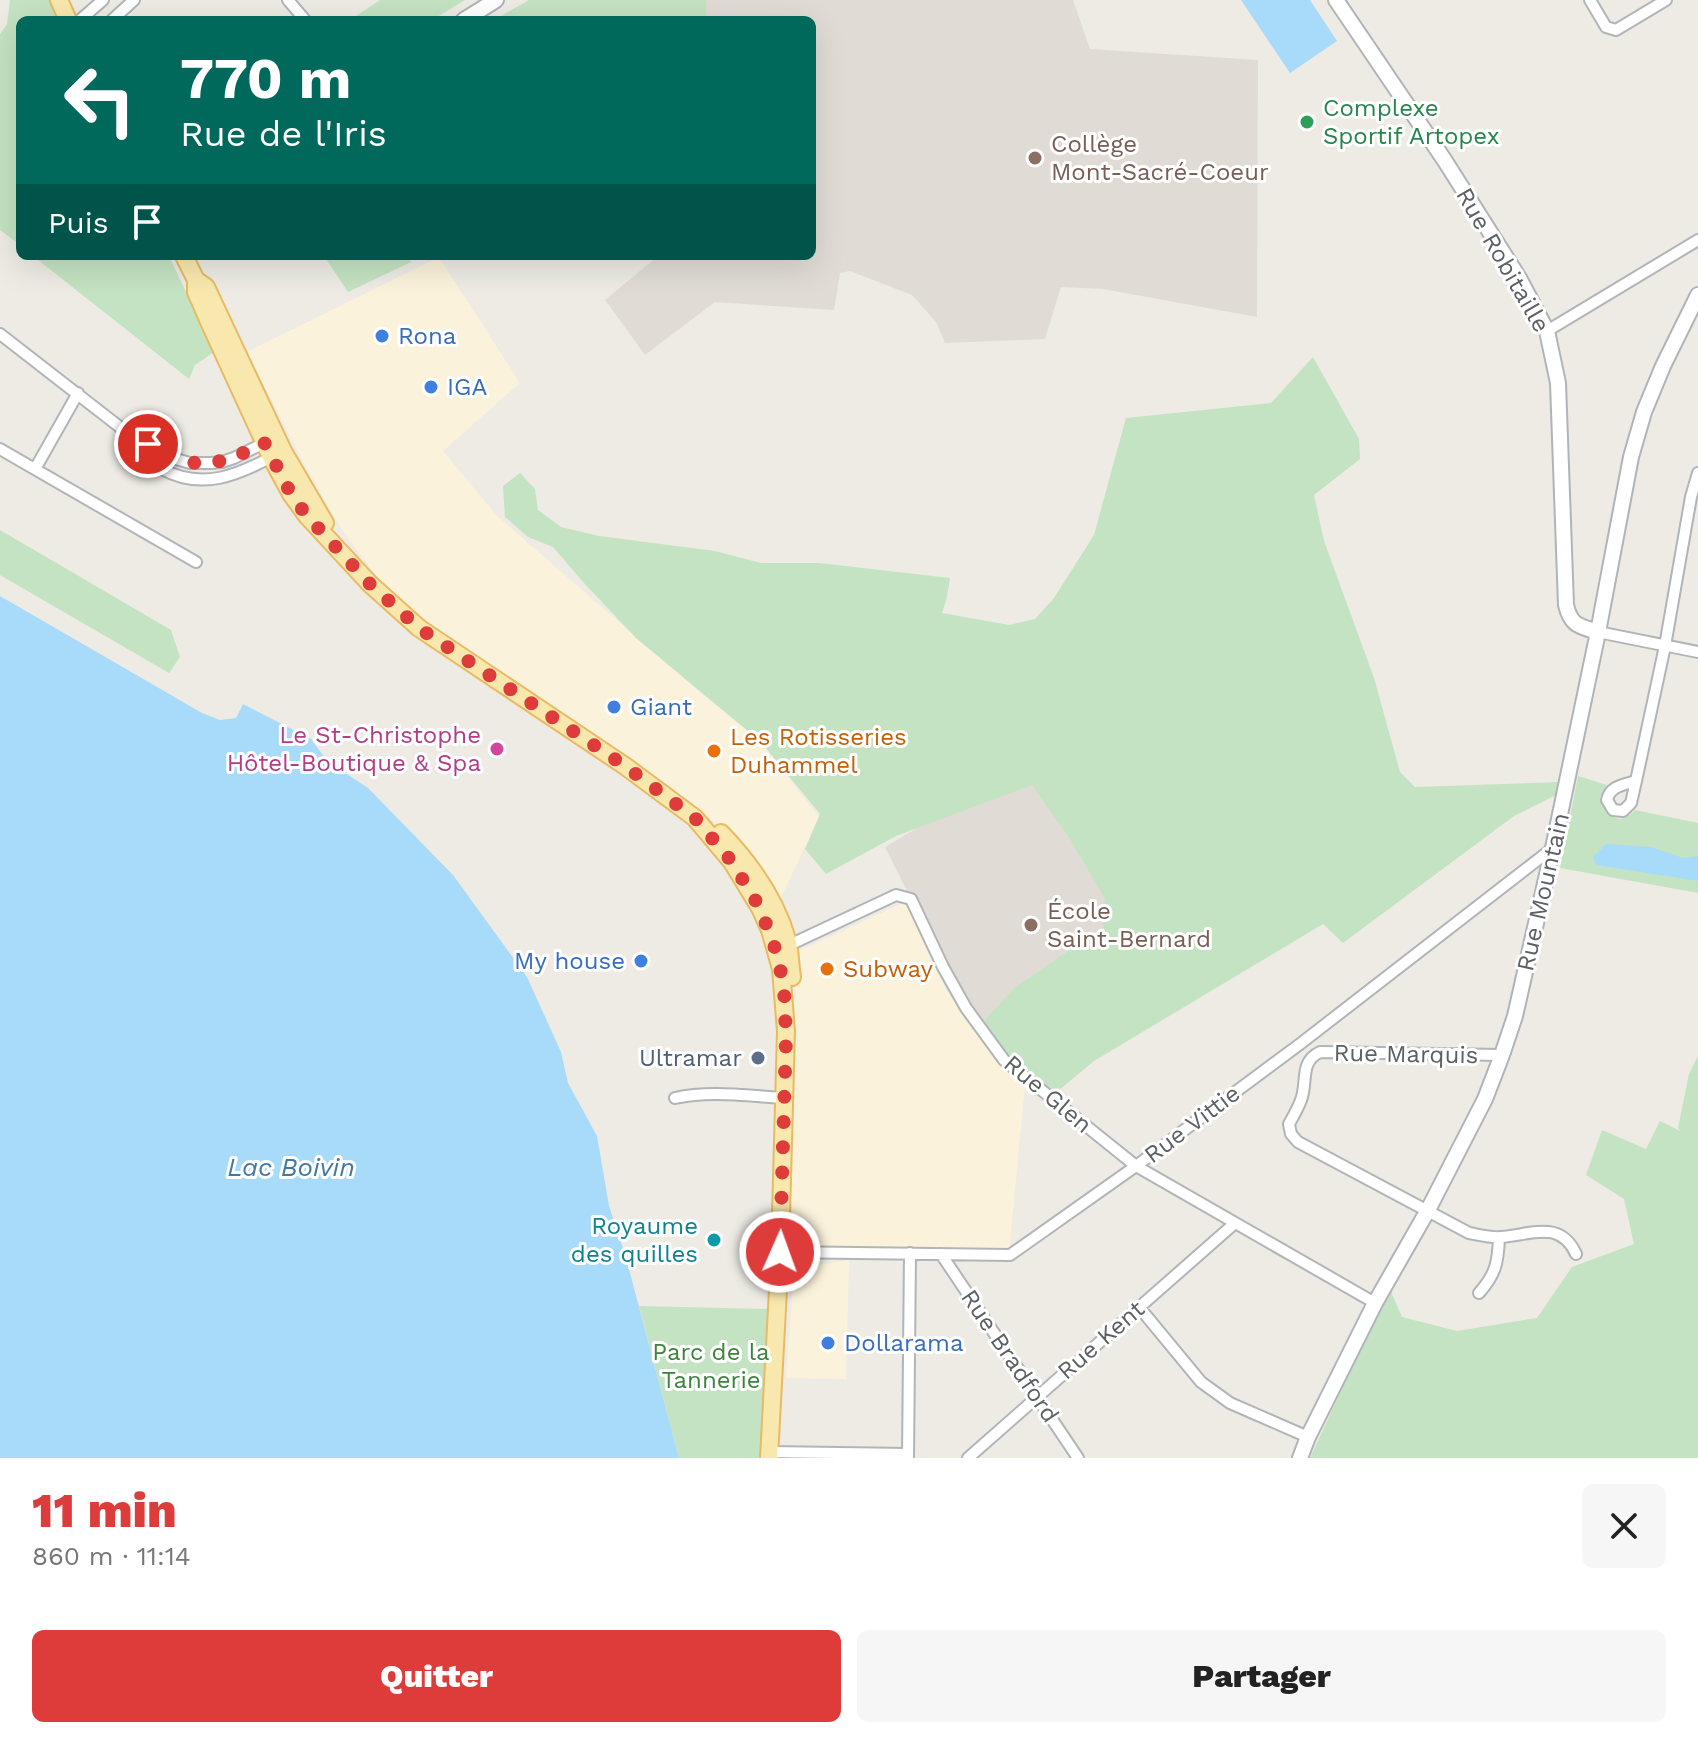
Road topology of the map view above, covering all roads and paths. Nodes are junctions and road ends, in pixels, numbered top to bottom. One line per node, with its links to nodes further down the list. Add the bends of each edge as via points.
1 (103, 0): 8 (street)
2 (134, 0): 9 (street)
3 (288, 0): 10 (street)
4 (496, 0): 11 (street)
5 (1336, 0): 15 (street, Rue Robitaille, via 1462,187)
6 (1590, 0): 7 (street, via 1606,27 1616,30)
7 (1666, 0)
8 (85, 16)
9 (116, 16)
10 (302, 16)
11 (470, 16)
12 (1698, 240): 15 (street)
13 (187, 260): 19 (main road, via 196,280 206,287)
14 (1698, 295): 26 (street, Rue Mountain, via 1644,412)
15 (1547, 331): 26 (street, Rue Robitaille, via 1558,383 1566,605 1577,626)
16 (0, 334): 17 (street)
17 (78, 393): 18 (street); 22 (street)
18 (139, 442): 21 (street, via 190,463); 24 (street, via 144,457 178,477)
19 (274, 447): 21 (street); 24 (street); 31 (main road, via 353,564 419,628 718,830 775,906)
20 (0, 449): 22 (street)
21 (222, 462): 24 (street)
22 (35, 469): 25 (street)
23 (1698, 473): 27 (street)
24 (224, 477)
25 (196, 562)
26 (1598, 632): 27 (street); 30 (street, Rue Mountain)
27 (1665, 646): 28 (street); 29 (street)
28 (1698, 652)
29 (1636, 781)
30 (1553, 848): 32 (street, Rue Mountain); 35 (street, Rue Vittie)
31 (782, 948): 34 (main road, via 792,979); 35 (street, Rue Glen, via 896,895 911,899 966,1008 1004,1060)
32 (1502, 1055): 36 (street, Rue Mountain); 36 (street, Rue Marquis, via 1320,1052 1305,1067 1302,1098 1289,1124 1291,1134)
33 (675, 1098): 34 (street)
34 (785, 1098): 39 (main road)
35 (1136, 1166): 37 (street, Rue Glen); 41 (street, Rue Vittie, via 1010,1255)
36 (1428, 1210): 38 (street, via 1469,1233); 44 (street, Rue Mountain)
37 (1235, 1223): 44 (street, Rue Glen); 45 (street, Rue Kent)
38 (1499, 1238): 42 (street, via 1550,1232 1569,1242); 43 (street, via 1498,1262)
39 (780, 1252): 40 (street, Rue Vittie); 48 (main road)
40 (910, 1253): 41 (street, Rue Vittie); 49 (street)
41 (941, 1254): 46 (street, Rue Bradford)
42 (1576, 1254)
43 (1479, 1293)
44 (1375, 1303): 47 (street, Rue Mountain)
45 (1139, 1307): 46 (street, Rue Kent); 47 (street, via 1201,1382 1230,1403)
46 (1037, 1397): 50 (street, Rue Kent); 51 (street, Rue Bradford)
47 (1308, 1437): 52 (street, Rue Mountain)
48 (769, 1455): 49 (street)
49 (908, 1456)
50 (968, 1458)
51 (1078, 1458)
52 (1300, 1458)

